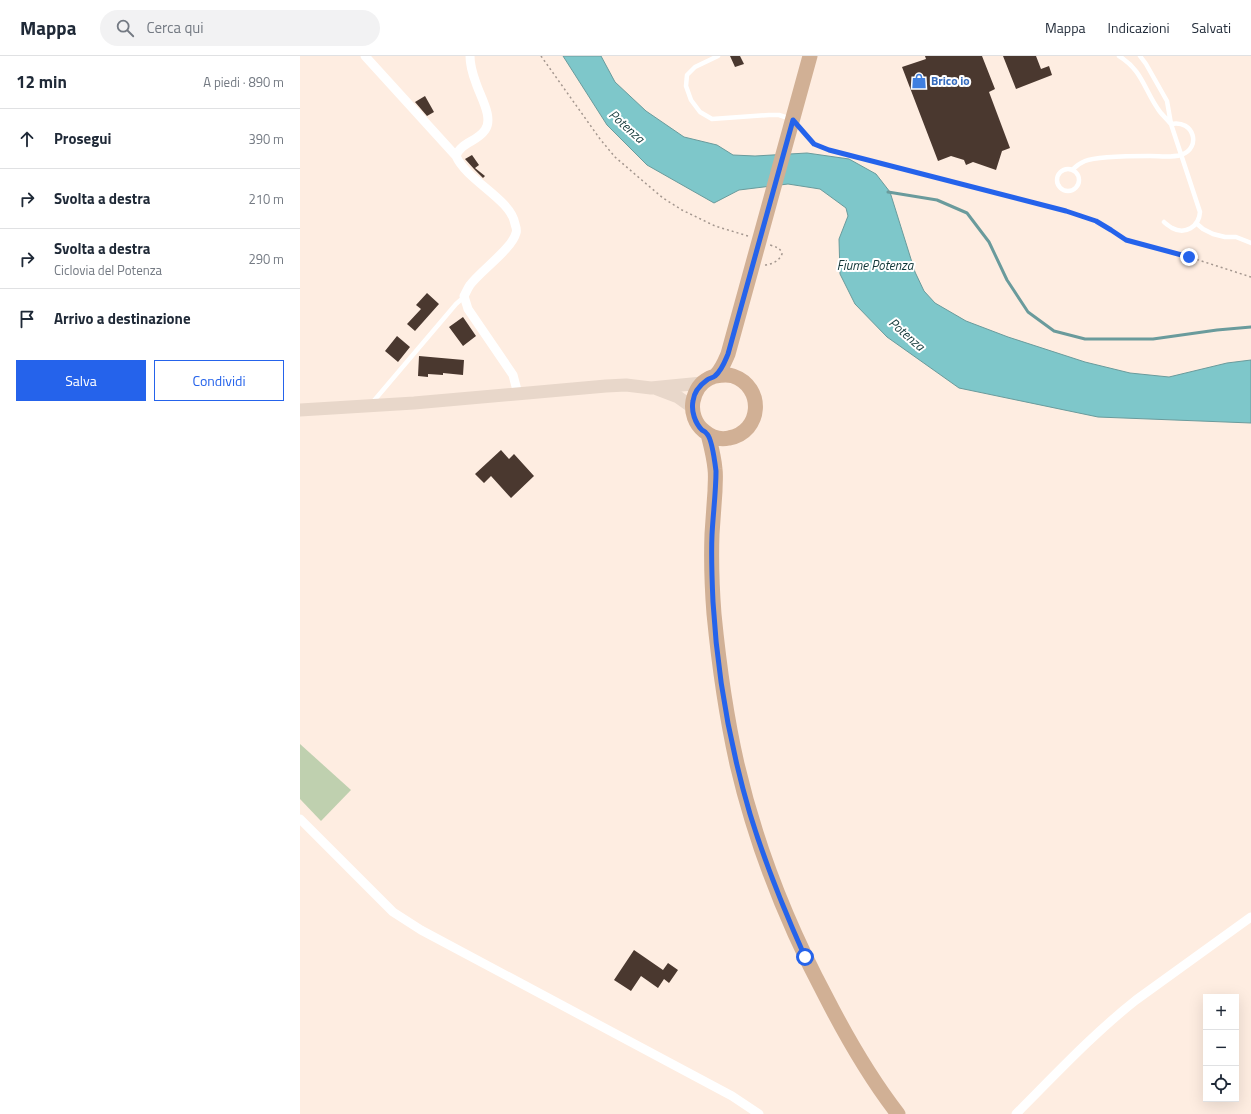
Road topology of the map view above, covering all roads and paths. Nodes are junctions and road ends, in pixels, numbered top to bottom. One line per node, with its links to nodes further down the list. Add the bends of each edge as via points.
1 (365, 56): 11 (street)
2 (470, 56): 11 (street, via 470,63 487,113 488,125 485,131 461,147)
3 (541, 56): 15 (path, via 610,151 648,186 663,198 700,219)
4 (718, 56): 8 (lane, via 695,67 688,75 686,86 690,100 700,112 712,119 778,115)
5 (810, 56): 8 (main road)
6 (1119, 56): 9 (lane, via 1129,62 1137,72 1158,109)
7 (1140, 56): 9 (lane, via 1167,101)
8 (792, 123): 18 (main road); 19 (path, via 814,144 829,150 1066,211 1096,221 1126,240)
9 (1171, 124): 10 (lane); 10 (lane, via 1186,126 1193,134 1190,149)
10 (1181, 155): 12 (lane, via 1096,158); 14 (lane, via 1200,212 1200,218)
11 (456, 156): 20 (street, via 474,179 509,210 517,232 511,243 469,286)
12 (1072, 170): 12 (lane, via 1077,175 1078,182 1072,190 1064,190 1057,183 1057,176 1065,169)
13 (1164, 222): 14 (lane, via 1180,231)
14 (1196, 223): 16 (lane, via 1203,230 1213,234 1236,237)
15 (748, 236)
16 (1251, 243)
17 (766, 244): 18 (path, via 781,251 780,259 763,266)
18 (753, 265): 21 (main road)
19 (1251, 277)
20 (464, 296): 26 (street, via 468,309 512,375); 27 (lane)
21 (732, 342): 22 (main road, via 722,367); 23 (main road, via 732,356)
22 (715, 376): 23 (main road, via 726,375); 24 (main road)
23 (740, 379): 31 (main road, via 754,394 756,410 750,426)
24 (702, 384): 25 (main road); 28 (main road, via 695,394)
25 (651, 388): 26 (main road, via 626,385); 28 (main road, via 678,397)
26 (518, 394): 27 (main road)
27 (370, 406): 29 (main road)
28 (692, 407): 30 (main road, via 697,423)
29 (300, 410)
30 (708, 434): 31 (main road, via 720,438); 32 (main road)
31 (735, 437): 32 (main road, via 724,452)
32 (716, 471): 36 (main road, via 712,537 713,602 718,658 737,765 750,813 770,874 805,957 841,1028)
33 (300, 819): 35 (street, via 393,912 421,930 732,1096)
34 (1251, 917): 37 (street, via 1122,1011)
35 (759, 1114)
36 (898, 1114)
37 (1016, 1114)

